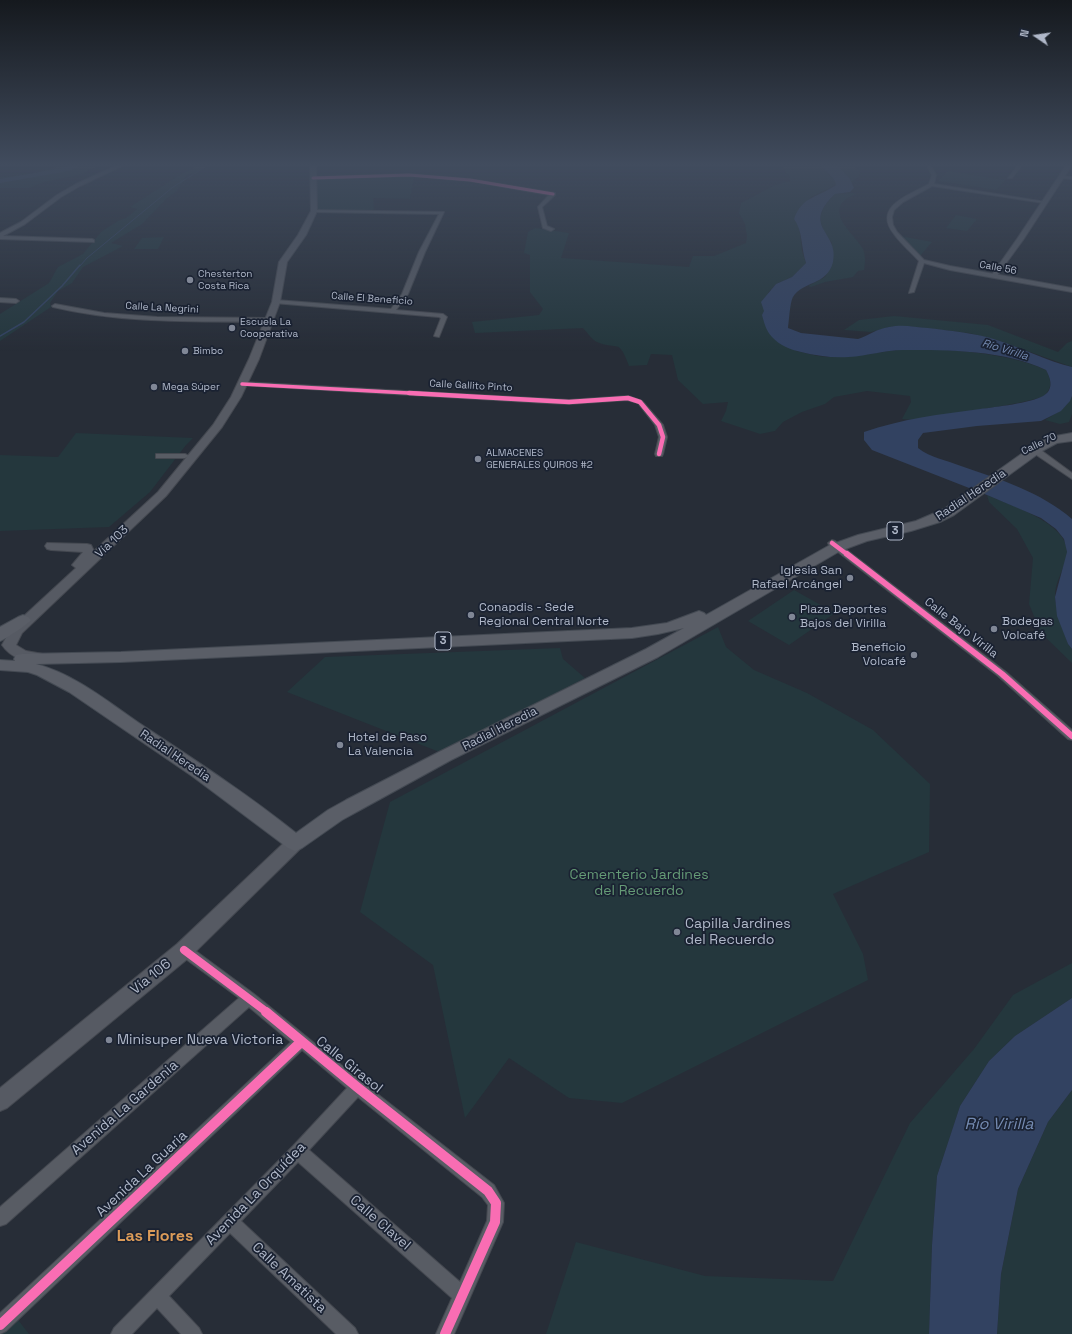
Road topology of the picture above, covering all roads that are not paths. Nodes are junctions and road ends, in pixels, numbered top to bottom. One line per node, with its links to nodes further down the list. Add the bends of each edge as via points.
1 (16, 226): 8 (street)
2 (306, 226): 16 (main road, Vía 103, via 283,262)
3 (435, 226): 18 (street, via 403,298)
4 (545, 226): 7 (street)
5 (892, 226): 10 (street)
6 (1029, 226): 11 (street)
7 (551, 228)
8 (0, 236): 9 (street)
9 (92, 241)
10 (922, 261): 11 (street, Calle 56); 13 (street)
11 (994, 276): 12 (street, Calle 56)
12 (1072, 290)
13 (911, 292)
14 (0, 300): 15 (street)
15 (16, 301)
16 (276, 302): 18 (street, Calle El Beneficio); 19 (main road, Vía 103)
17 (55, 306): 19 (street, Calle La Negrini, via 104,315 157,319)
18 (392, 310): 20 (street, Calle El Beneficio, via 444,315)
19 (269, 320): 21 (main road, Vía 103)
20 (437, 336)
21 (242, 384): 22 (main road, Vía 103); 26 (street, Calle Gallito Pinto, via 569,402 628,398 640,402 659,425 663,437); 28 (main road, Vía 103)
22 (228, 410): 28 (main road, via 191,456); 31 (main road, Vía 103, via 177,478)
23 (1072, 432): 29 (main road, Calle 70 / 3, via 1050,436 1032,445)
24 (1072, 437): 25 (main road, Calle 70 / 3, via 1054,440)
25 (1035, 450): 29 (main road, Calle 70 / 3); 30 (street)
26 (659, 454)
27 (158, 458): 28 (street)
28 (184, 458): 31 (main road, via 186,462); 32 (main road, Vía 103, via 159,489)
29 (1012, 462): 33 (main road, Radial Heredia / 3, via 934,520)
30 (1072, 477)
31 (121, 533): 32 (main road)
32 (105, 544): 35 (main road, Vía 103); 41 (main road, Vía 103, via 17,630 10,641 11,648 19,654)
33 (835, 545): 37 (main road, Radial Heredia / 3, via 689,621 655,631); 45 (street, Calle Bajo Virilla, via 1002,674); 46 (main road, Radial Heredia / 3, via 652,653)
34 (51, 546): 35 (main road, via 84,547 89,552)
35 (53, 590): 36 (main road, Vía 103)
36 (23, 620): 38 (main road); 39 (main road, Vía 103)
37 (601, 635): 40 (main road, Radial Heredia / 3); 46 (main road, via 638,636 649,640 650,643 644,650 492,729)
38 (0, 636)
39 (0, 644)
40 (121, 657): 41 (main road, Radial Heredia / 3); 44 (main road, via 71,662 56,668)
41 (65, 658): 42 (main road, Radial Heredia / 3)
42 (0, 659): 43 (main road)
43 (9, 666): 44 (main road, Radial Heredia, via 39,669)
44 (50, 674): 47 (main road, Radial Heredia, via 198,771)
45 (1072, 736)
46 (451, 754): 47 (main road, Radial Heredia / 3, via 335,815)
47 (295, 843): 48 (main road, Vía 106)
48 (184, 950): 49 (street, Calle Girasol); 52 (main road, Vía 106)
49 (249, 998): 50 (street, Calle Girasol); 54 (street, Avenida La Gardenia)
50 (301, 1042): 51 (street, Calle Girasol); 58 (street, Avenida La Guaria)
51 (357, 1088): 53 (street, Avenida La Orquídea); 56 (street, Calle Girasol, via 488,1191 496,1203 495,1222)
52 (0, 1102)
53 (298, 1151): 55 (street, Avenida La Orquídea); 56 (street, Calle Clavel)
54 (0, 1218)
55 (229, 1221): 57 (street, Avenida La Orquídea); 61 (street, Calle Amatista)
56 (462, 1295): 62 (street)
57 (157, 1296): 59 (street, Avenida La Orquídea); 60 (street)
58 (0, 1324)
59 (120, 1334)
60 (193, 1334)
61 (349, 1334)
62 (445, 1334)

